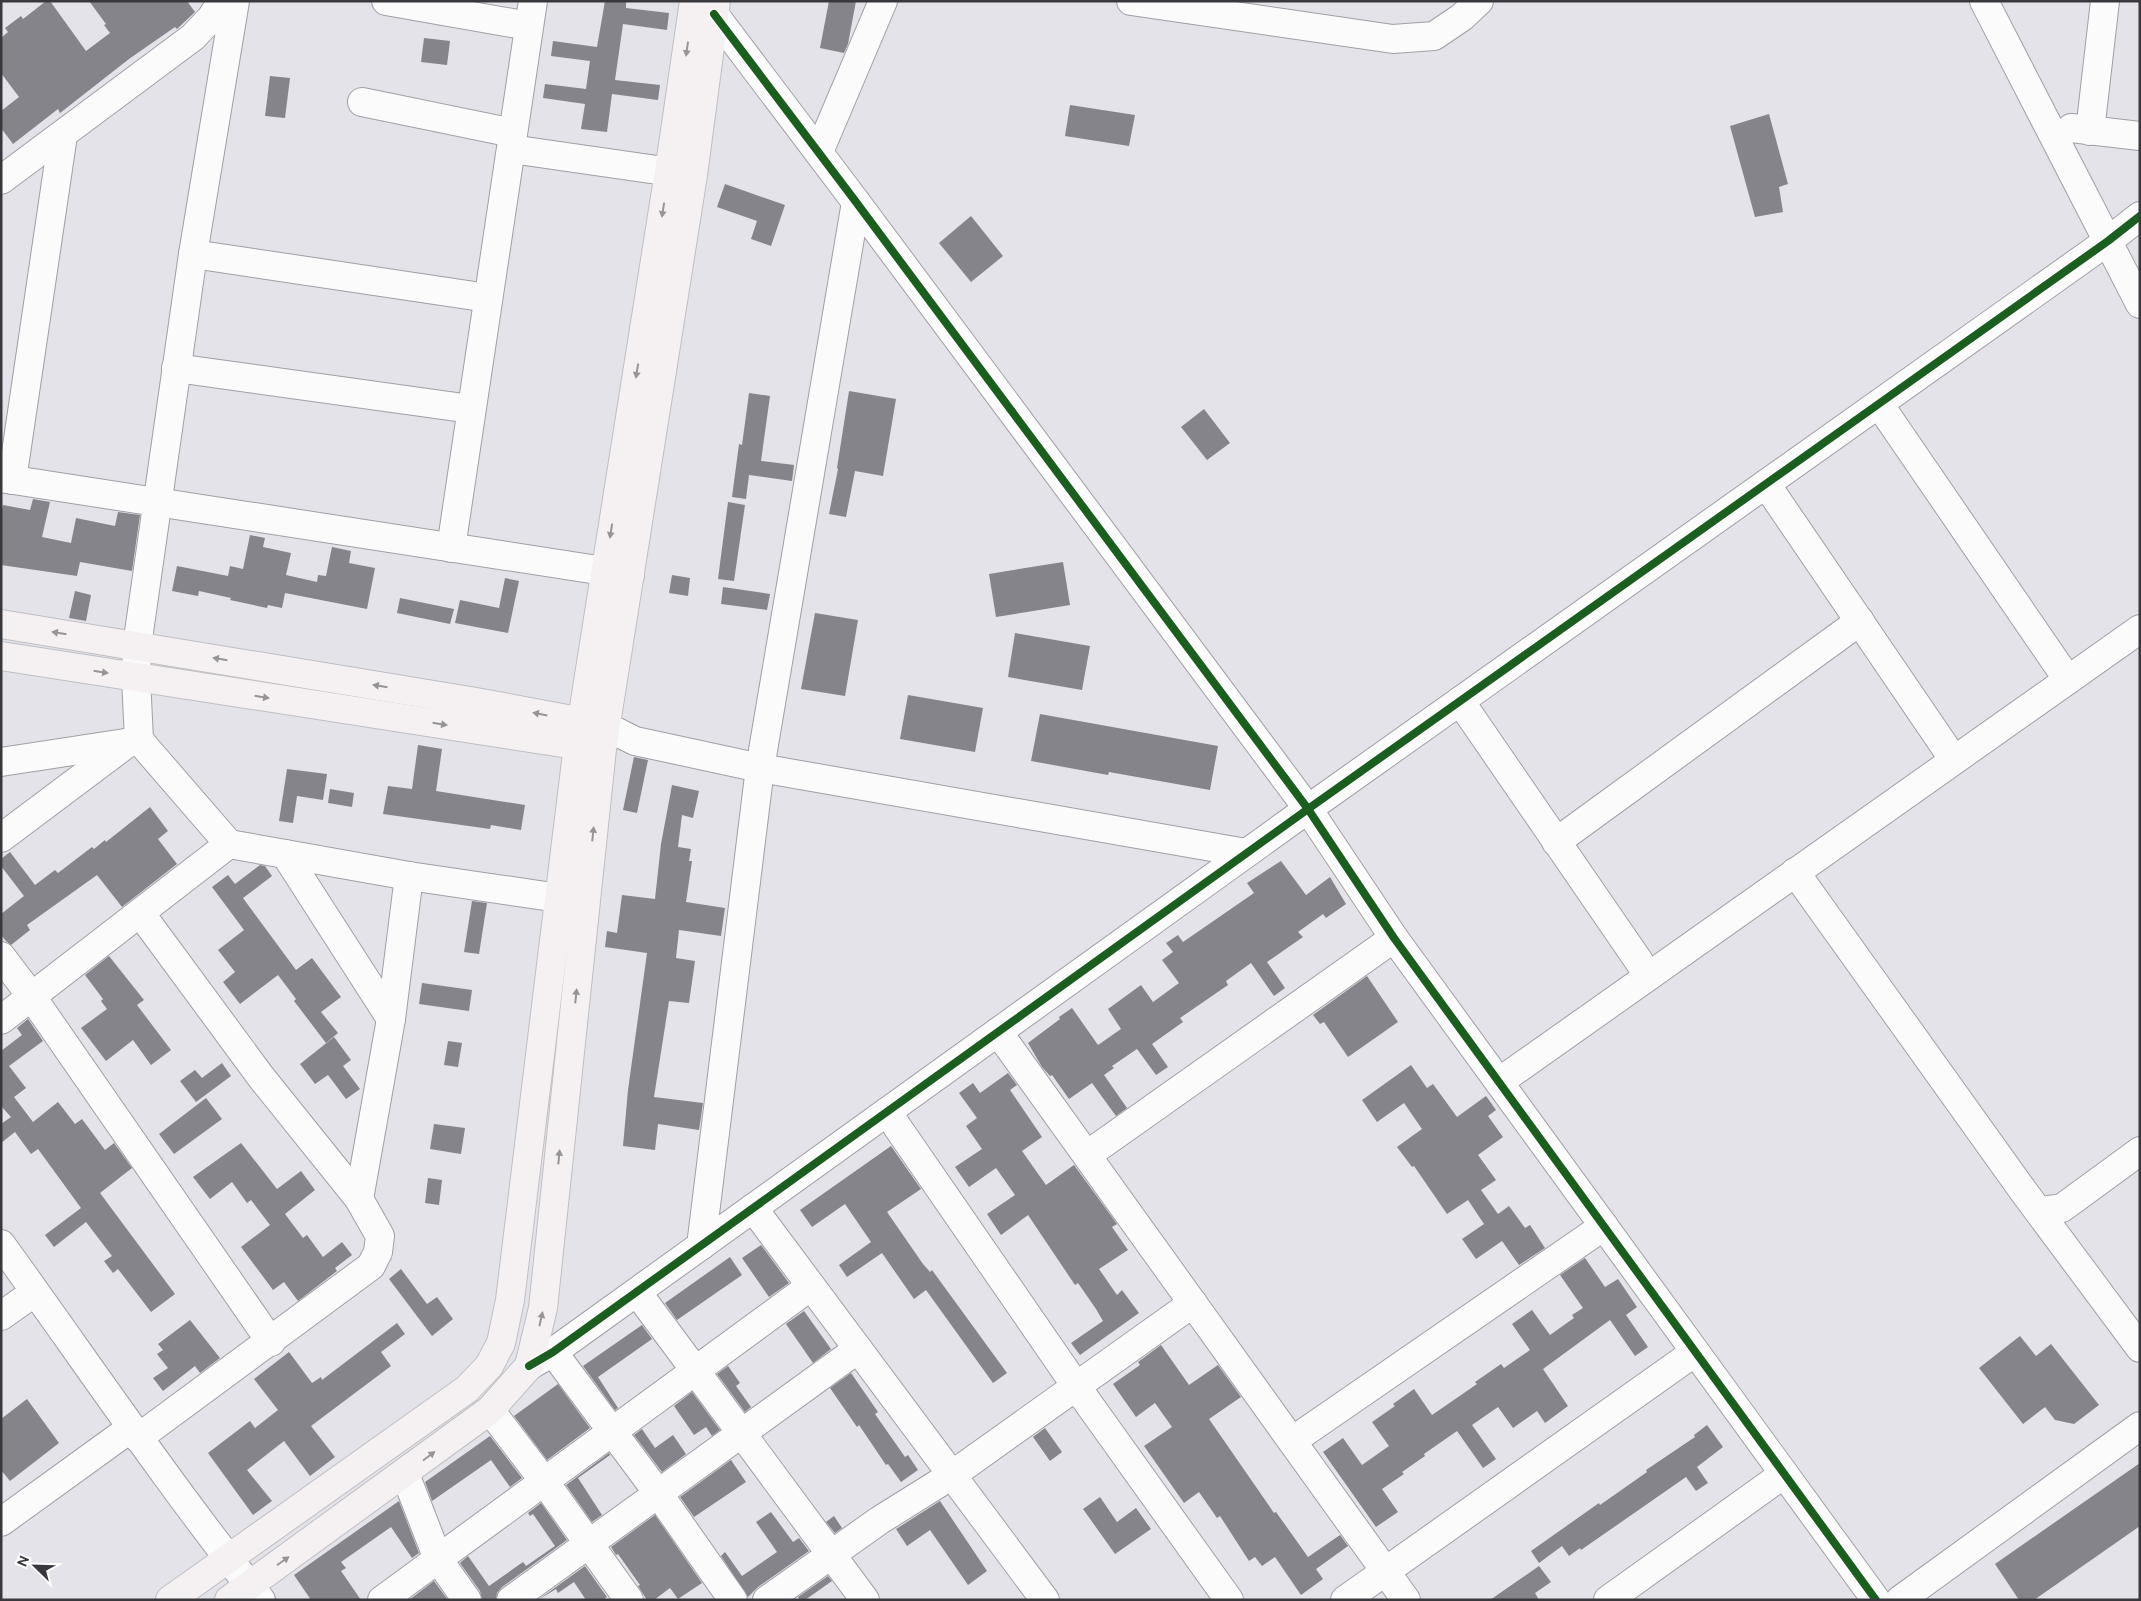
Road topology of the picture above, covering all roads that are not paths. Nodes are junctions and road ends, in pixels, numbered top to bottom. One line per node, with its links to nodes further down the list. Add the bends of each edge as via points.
1 (222, 1): 14 (street, via 193,37)
2 (235, 1): 23 (street)
3 (386, 1): 10 (street)
4 (883, 1): 17 (street)
5 (1131, 1): 6 (street, via 1393,39 1434,36 1462,18)
6 (1479, 1)
7 (1984, 1): 12 (street)
8 (2105, 1): 13 (street)
9 (708, 6): 17 (street); 18 (main road)
10 (531, 14): 16 (street)
11 (362, 102): 16 (street)
12 (2049, 126): 13 (street); 22 (street)
13 (2090, 130): 15 (street)
14 (62, 135): 19 (street); 29 (street)
15 (2140, 136)
16 (512, 141): 18 (street); 24 (street)
17 (819, 152): 20 (street)
18 (681, 174): 33 (main road)
19 (1, 180)
20 (856, 202): 46 (street); 47 (street)
21 (2140, 216): 22 (street)
22 (2108, 241): 25 (street); 27 (street)
23 (193, 254): 24 (street); 26 (street)
24 (488, 298): 28 (street)
25 (2140, 304)
26 (176, 368): 28 (street); 31 (street)
27 (1878, 404): 30 (street); 40 (street)
28 (471, 409): 32 (street)
29 (7, 479): 31 (street)
30 (1766, 484): 34 (street); 41 (street)
31 (157, 502): 32 (street); 37 (street)
32 (450, 548): 33 (street)
33 (617, 574): 42 (main road)
34 (1860, 621): 44 (street); 49 (street)
35 (1, 624): 37 (main road, one-way to 35)
36 (2140, 629): 40 (street)
37 (137, 646): 39 (street); 42 (main road, one-way to 37, via 476,702)
38 (1, 656): 39 (main road, one-way to 39)
39 (136, 678): 42 (main road, one-way to 42); 43 (street)
40 (2068, 680): 44 (street)
41 (1460, 701): 47 (street); 49 (street)
42 (592, 736): 46 (street, via 635,741); 55 (main road); 84 (main road, one-way to 42, via 543,1308)
43 (134, 741): 45 (street); 48 (street); 50 (street)
44 (1954, 760): 53 (street)
45 (1, 762)
46 (760, 768): 51 (street); 73 (street)
47 (1308, 809): 51 (street); 57 (street)
48 (1, 838)
49 (1556, 842): 59 (street)
50 (229, 844): 52 (street); 56 (street)
51 (1246, 853): 63 (street)
52 (284, 854): 54 (street); 61 (street)
53 (1795, 872): 59 (street); 70 (street)
54 (409, 876): 55 (street); 61 (street)
55 (559, 898): 101 (main road, via 510,1300 501,1343 489,1366 467,1389)
56 (141, 914): 60 (street); 68 (street, via 261,1077)
57 (1394, 938): 64 (street); 67 (street)
58 (1, 956): 60 (street)
59 (1649, 976): 64 (street)
60 (32, 997): 62 (street); 79 (street)
61 (392, 1019): 68 (street)
62 (1, 1020)
63 (998, 1032): 65 (street); 67 (street)
64 (1499, 1082): 71 (street)
65 (887, 1112): 69 (street); 86 (street)
66 (2140, 1151): 70 (street, via 2062,1208)
67 (1087, 1155): 77 (street)
68 (359, 1199): 79 (street, via 380,1236 372,1266)
69 (753, 1208): 73 (street); 74 (street)
70 (2040, 1211): 80 (street)
71 (1604, 1226): 83 (street); 92 (street)
72 (1, 1244): 75 (street)
73 (701, 1246): 76 (street)
74 (811, 1286): 81 (street); 85 (street)
75 (36, 1292): 78 (street); 90 (street)
76 (637, 1292): 82 (street); 85 (street)
77 (1193, 1303): 86 (street); 92 (street)
78 (1, 1316)
79 (271, 1342): 90 (street)
80 (2140, 1348)
81 (858, 1349): 91 (street); 94 (street)
82 (553, 1352): 84 (street); 89 (street)
83 (1695, 1352): 95 (street); 103 (street)
84 (530, 1366): 87 (main road)
85 (695, 1370): 89 (street); 91 (street)
86 (1076, 1386): 94 (street); 114 (street)
87 (490, 1410): 93 (main road, one-way to 87); 96 (street)
88 (2140, 1426): 119 (street)
89 (612, 1431): 96 (street); 97 (street)
90 (135, 1433): 98 (street); 101 (street)
91 (741, 1433): 97 (street); 100 (street)
92 (1292, 1441): 103 (street)
93 (405, 1474): 102 (street); 104 (main road, one-way to 93)
94 (952, 1474): 100 (street); 113 (street)
95 (1784, 1474): 117 (street); 118 (street)
96 (544, 1481): 99 (street); 102 (street)
97 (658, 1493): 99 (street); 110 (street)
98 (1, 1522)
99 (589, 1544): 108 (street); 109 (street)
100 (832, 1555): 111 (street); 112 (street)
101 (227, 1558): 104 (street); 105 (main road)
102 (438, 1559): 106 (street); 107 (street)
103 (1386, 1571): 115 (street); 116 (street)
104 (247, 1595)
105 (170, 1600)
106 (382, 1600)
107 (467, 1600)
108 (511, 1600)
109 (629, 1600)
110 (733, 1600)
111 (768, 1600)
112 (865, 1600)
113 (1045, 1600)
114 (1229, 1600)
115 (1345, 1600)
116 (1406, 1600)
117 (1608, 1600)
118 (1876, 1600)
119 (1900, 1600)

